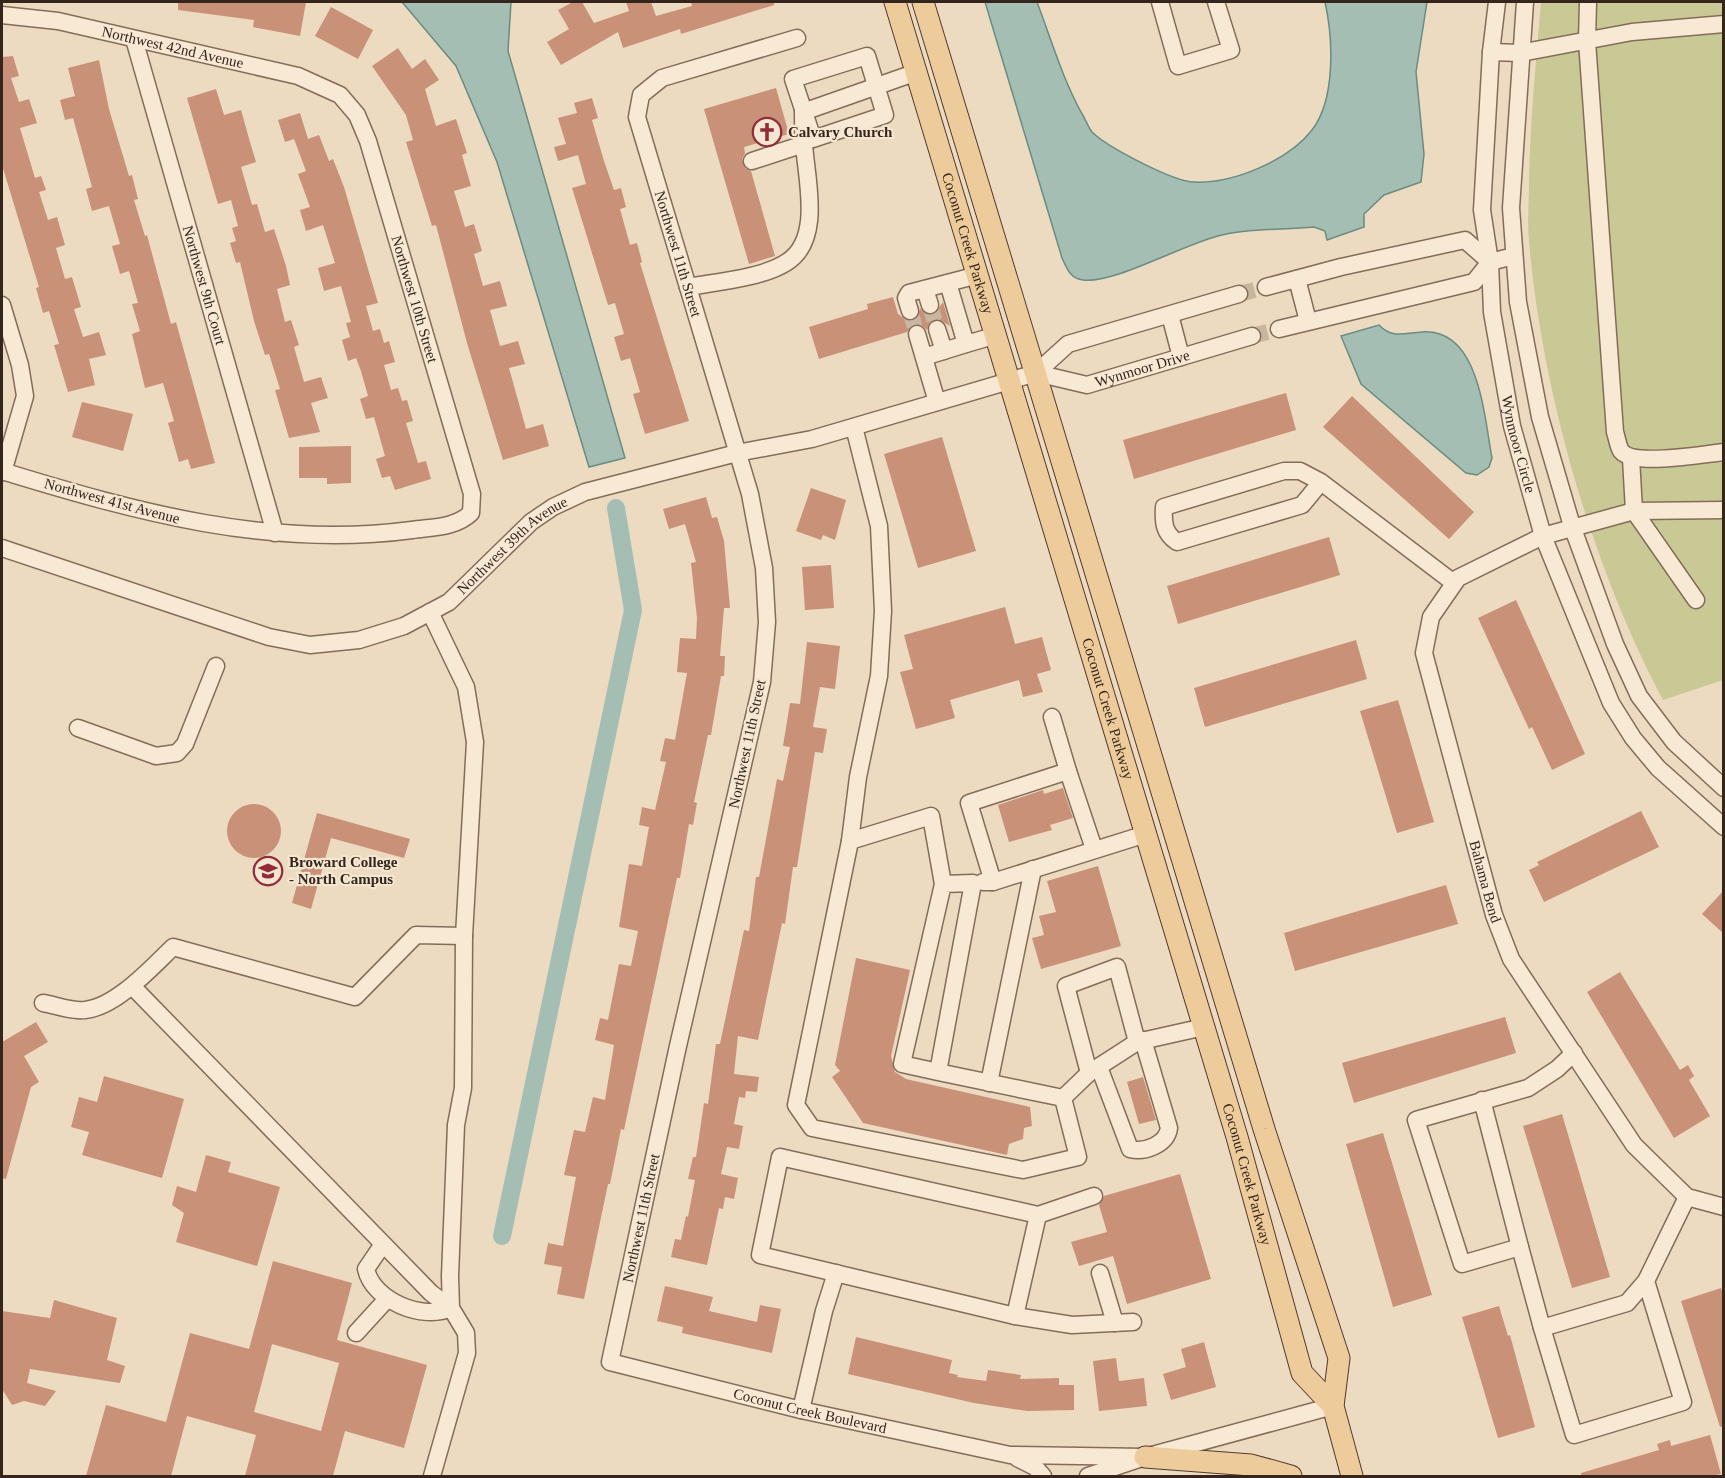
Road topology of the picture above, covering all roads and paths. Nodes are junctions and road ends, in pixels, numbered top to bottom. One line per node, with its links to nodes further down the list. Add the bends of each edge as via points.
1 (895, 2): 15 (main road, Coconut Creek Parkway)
2 (923, 2): 42 (main road, Coconut Creek Parkway)
3 (1160, 2): 4 (street, via 1178,66 1231,50)
4 (1216, 2)
5 (1497, 2): 13 (street, Wynmoor Circle)
6 (1525, 2): 14 (street, Wynmoor Circle)
7 (1588, 2): 12 (street)
8 (2, 15): 11 (street, Northwest 42nd Avenue, via 58,21)
9 (1724, 24): 12 (street, via 1632,32)
10 (797, 38): 26 (street, Northwest 11th Street, via 662,78 641,95 638,117)
11 (134, 39): 17 (street, Northwest 42nd Avenue, via 298,76); 55 (street, Northwest 9th Court)
12 (1587, 41): 14 (street); 48 (street, via 1615,432 1621,450)
13 (1491, 52): 14 (street); 22 (street, Wynmoor Circle, via 1482,210)
14 (1520, 53): 21 (street, Wynmoor Circle, via 1511,208)
15 (917, 72): 16 (street); 23 (main road, Coconut Creek Parkway)
16 (876, 87): 18 (street); 18 (street, via 885,115 813,139); 18 (street, via 867,56 793,79)
17 (340, 95): 53 (street, Northwest 10th Street, via 357,115 368,141 472,495)
18 (803, 112): 19 (street)
19 (804, 144): 20 (street); 26 (street, via 811,187 805,235 796,253 786,262 758,273)
20 (753, 161)
21 (1514, 256): 22 (street); 54 (street, Wynmoor Circle, via 1518,302 1540,417)
22 (1490, 262): 24 (street, via 1465,240); 32 (street, via 1474,282); 56 (street, Wynmoor Circle, via 1492,312 1512,426)
23 (978, 275): 25 (street); 36 (main road, Coconut Creek Parkway)
24 (1297, 279): 27 (street); 32 (street)
25 (948, 283): 30 (street, via 928,297 909,293 906,298); 38 (street)
26 (688, 287): 47 (street, Northwest 11th Street)
27 (1266, 287)
28 (1239, 294): 31 (street)
29 (2, 305): 49 (street, via 25,396)
30 (910, 310)
31 (1170, 315): 41 (street); 42 (street, via 1068,344)
32 (1308, 321): 34 (street)
33 (937, 329): 39 (street)
34 (1279, 329)
35 (917, 334): 40 (street)
36 (997, 335): 38 (street); 43 (main road, Coconut Creek Parkway)
37 (1252, 336): 41 (street, Wynmoor Drive)
38 (966, 344): 39 (street)
39 (944, 351): 40 (street)
40 (924, 357): 44 (street)
41 (1182, 357): 42 (street, Wynmoor Drive, via 1087,385)
42 (1036, 373): 43 (street, Northwest 39th Avenue); 79 (main road, Coconut Creek Parkway)
43 (1011, 381): 44 (street, Northwest 39th Avenue); 67 (main road, Coconut Creek Parkway)
44 (937, 402): 45 (street, Northwest 39th Avenue)
45 (854, 427): 47 (street, Northwest 39th Avenue); 68 (street, via 879,526 883,611 879,676 858,777)
46 (1724, 452): 48 (street)
47 (737, 453): 60 (street, Northwest 39th Avenue, via 585,492 553,507 531,522 449,602); 102 (street, Northwest 11th Street, via 764,567 762,682)
48 (1631, 458): 52 (street)
49 (2, 471): 55 (street, Northwest 41st Avenue, via 150,514)
50 (1321, 482): 50 (street, via 1300,471 1284,471 1164,507 1168,536 1177,543 1302,505); 58 (street)
51 (1724, 510): 52 (street, Bahama Bend)
52 (1634, 511): 54 (street, Bahama Bend); 59 (street)
53 (471, 513): 55 (street, Northwest 41st Avenue, via 460,523 376,535)
54 (1572, 526): 56 (street, Bahama Bend); 65 (street, Wynmoor Circle, via 1615,644 1640,696 1674,742)
55 (275, 533)
56 (1543, 537): 58 (street, Bahama Bend); 66 (street, Wynmoor Circle, via 1611,703 1658,768)
57 (2, 548): 60 (street, Northwest 39th Avenue, via 269,637 310,645 359,640 404,626)
58 (1454, 583): 80 (street, Bahama Bend, via 1431,617 1424,653 1494,915 1511,959)
59 (1696, 600)
60 (430, 612): 74 (street, via 466,687 475,742)
61 (216, 666): 63 (street, via 185,744 177,753 156,756)
62 (1052, 717): 64 (street)
63 (78, 728)
64 (1068, 771): 69 (street); 71 (street, via 969,803)
65 (1724, 788)
66 (1721, 821)
67 (1146, 834): 69 (street); 77 (main road, Coconut Creek Parkway); 79 (main road, via 1169,859 1216,1015)
68 (850, 841): 73 (street, via 931,816); 84 (street, via 796,1105 803,1119 812,1128 1023,1170 1078,1157)
69 (1094, 849): 70 (street)
70 (1033, 869): 71 (street); 83 (street)
71 (993, 882): 72 (street)
72 (974, 883): 73 (street); 82 (street)
73 (943, 884): 82 (street, via 902,1064)
74 (464, 936): 75 (street, via 416,935 355,997 173,947); 96 (street, via 463,1088 456,1125)
75 (132, 986): 76 (street, via 84,1011); 90 (street)
76 (43, 1003)
77 (1204, 1027): 78 (street); 103 (main road, Coconut Creek Parkway, via 1302,1373)
78 (1140, 1041): 81 (street); 81 (street, via 1117,967 1066,986); 81 (street, via 1169,1128 1168,1136 1160,1143 1141,1150 1130,1149)
79 (1238, 1042): 103 (main road, Coconut Creek Parkway, via 1339,1358)
80 (1574, 1053): 85 (street, via 1528,1088); 87 (street, Bahama Bend, via 1634,1144)
81 (1094, 1070): 84 (street)
82 (938, 1072): 83 (street)
83 (989, 1083): 84 (street)
84 (1063, 1098)
85 (1482, 1100): 91 (street); 91 (street, via 1416,1120 1462,1264)
86 (1094, 1196): 89 (street)
87 (1688, 1197): 88 (street, Bahama Bend); 94 (street)
88 (1724, 1207)
89 (1038, 1215): 92 (street, via 780,1157 760,1255); 97 (street)
90 (383, 1244): 95 (street, via 366,1269 369,1280); 96 (street)
91 (1520, 1247): 100 (street)
92 (836, 1273): 97 (street); 104 (street)
93 (1100, 1273): 99 (street)
94 (1646, 1281): 100 (street, via 1627,1303); 100 (street, via 1683,1402 1574,1435)
95 (387, 1299): 96 (street, via 439,1314); 101 (street)
96 (451, 1308): 107 (street, via 466,1333 467,1353)
97 (1015, 1316): 99 (street, via 1072,1325)
98 (1133, 1322): 99 (street)
99 (1114, 1323)
100 (1542, 1328)
101 (356, 1333)
102 (610, 1362): 104 (street, Coconut Creek Boulevard)
103 (1333, 1406): 106 (street, Coconut Creek Boulevard); 111 (main road, Coconut Creek Parkway)
104 (801, 1410): 105 (street, Coconut Creek Boulevard)
105 (1010, 1455): 106 (street, Coconut Creek Boulevard); 108 (street, Coconut Creek Boulevard, via 1035,1467)
106 (1145, 1457): 109 (street, Coconut Creek Boulevard); 110 (main road, via 1251,1465)
107 (432, 1476)
108 (1043, 1476)
109 (1088, 1476)
110 (1290, 1476)
111 (1352, 1476)

